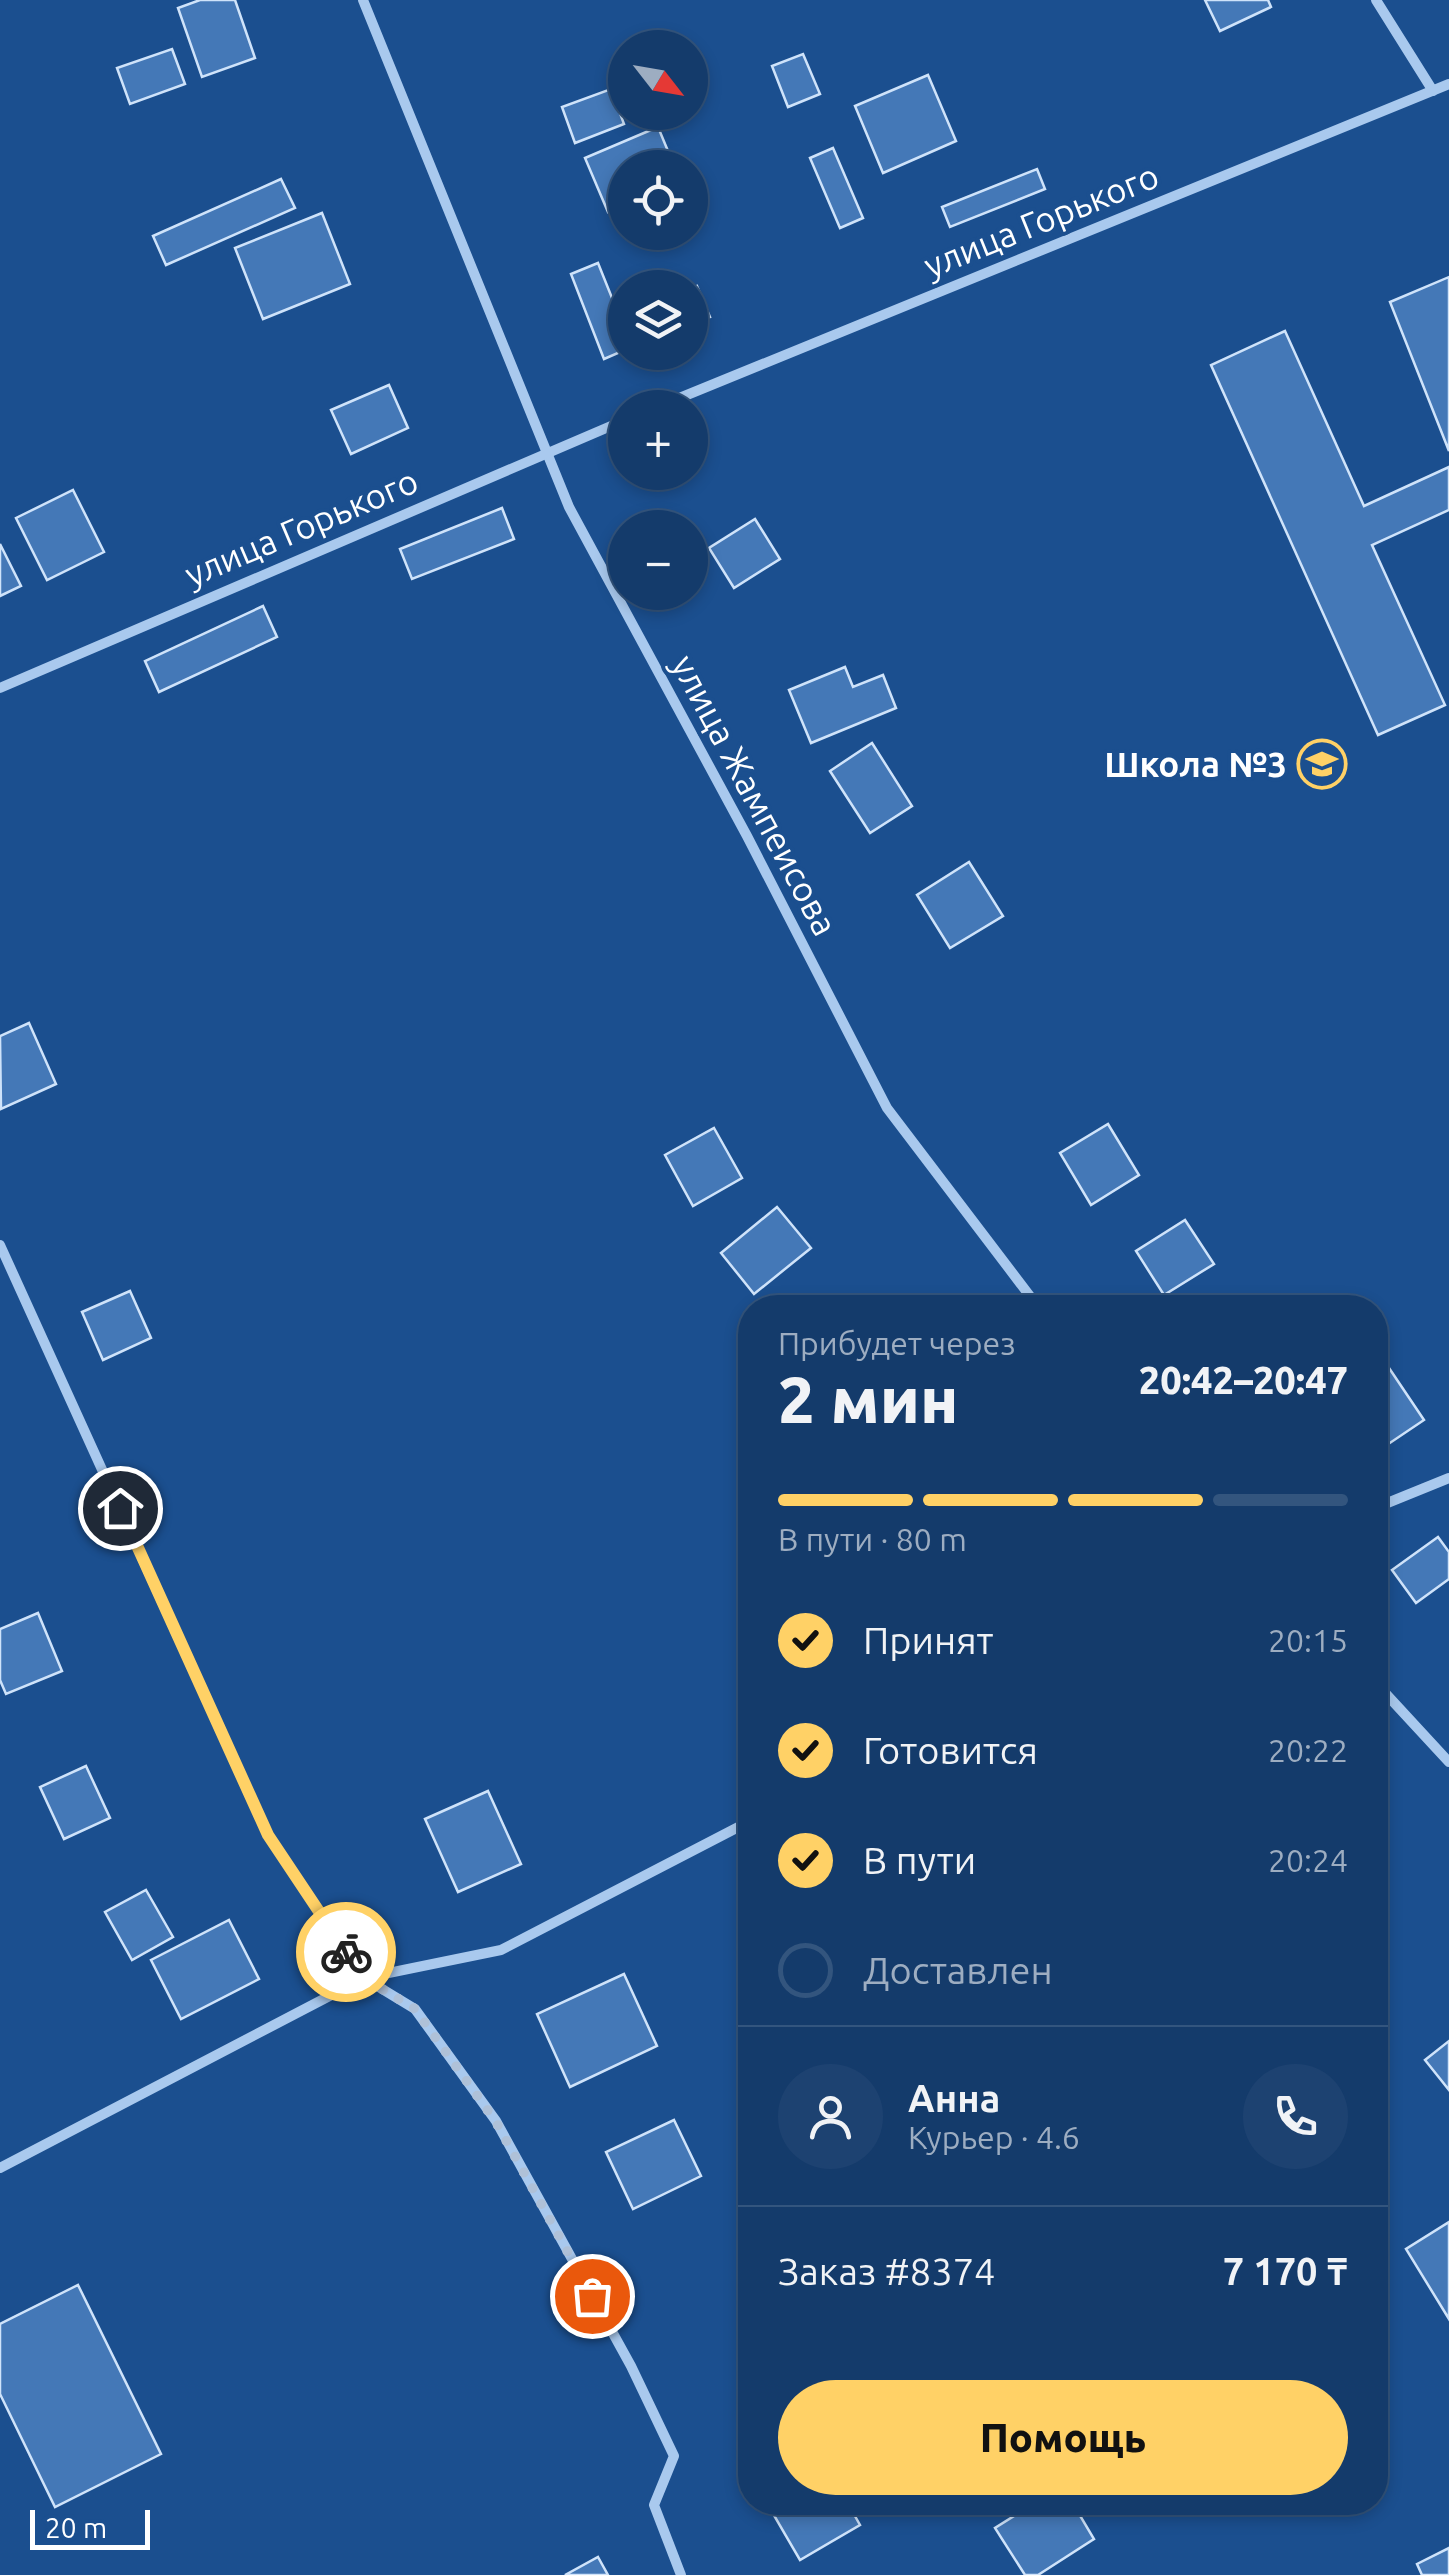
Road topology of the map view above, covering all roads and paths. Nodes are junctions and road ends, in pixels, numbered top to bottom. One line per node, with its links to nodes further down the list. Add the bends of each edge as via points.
1 (363, 0): 7 (street, улица Жампеисова)
2 (1376, 0): 4 (street)
3 (1449, 84): 4 (street, улица Горького)
4 (1433, 91): 5 (street, улица Горького)
5 (699, 390)
6 (608, 427): 7 (street, улица Горького)
7 (546, 452): 8 (street, улица Горького); 10 (street, улица Жампеисова, via 886,1108)
8 (0, 688)
9 (0, 1245): 16 (street, via 268,1835)
10 (1029, 1295)
11 (1449, 1478): 12 (street)
12 (1388, 1503)
13 (1388, 1696): 14 (street)
14 (1449, 1762)
15 (738, 1827): 16 (street, via 501,1950)
16 (364, 1978): 17 (street); 18 (street, via 415,2009 496,2122 631,2366 674,2456 654,2505)
17 (0, 2168)
18 (682, 2575)

